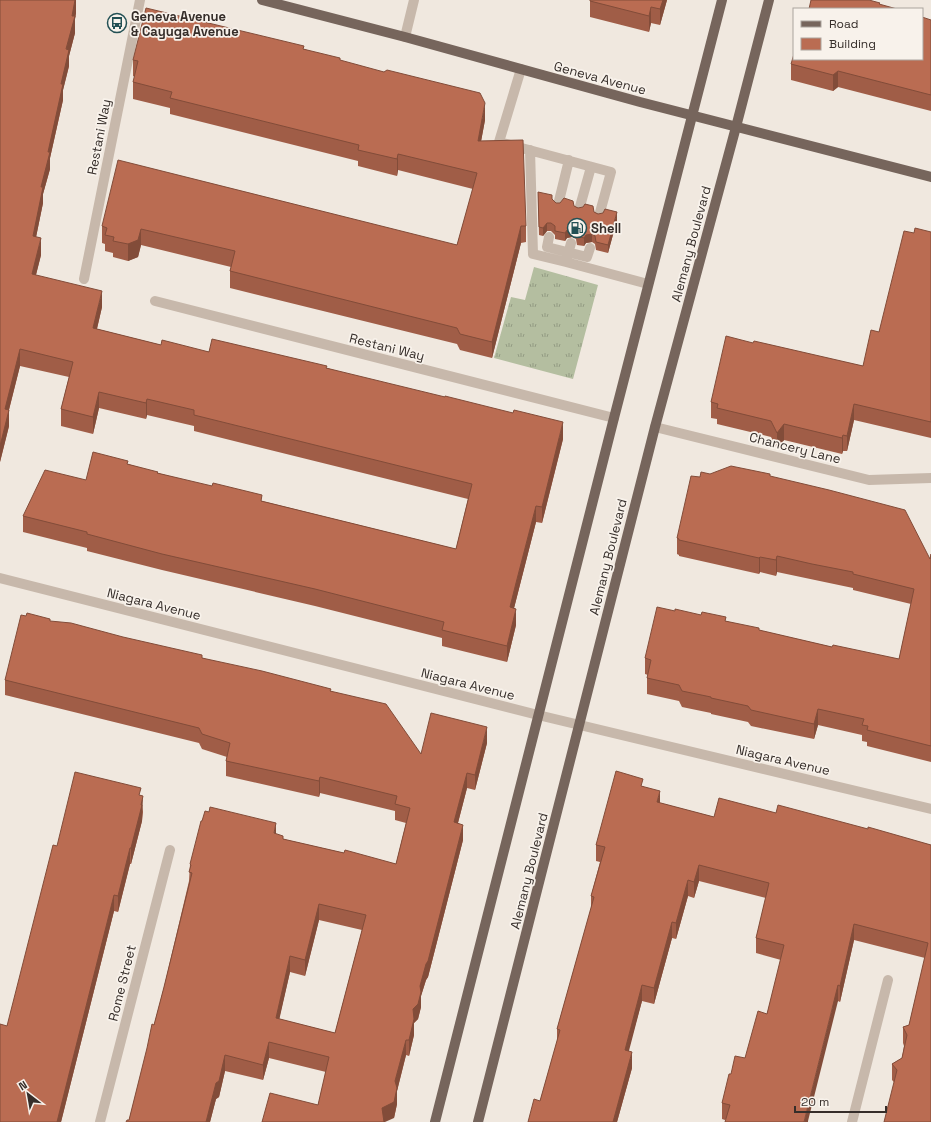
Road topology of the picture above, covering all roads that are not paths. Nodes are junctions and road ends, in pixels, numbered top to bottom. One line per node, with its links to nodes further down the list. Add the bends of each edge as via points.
1 (140, 0): 20 (street, Restani Way)
2 (262, 0): 6 (main road, Geneva Avenue)
3 (414, 0): 6 (street)
4 (722, 0): 8 (main road)
5 (769, 0): 9 (main road, Alemany Boulevard)
6 (405, 37): 7 (main road, Geneva Avenue)
7 (521, 69): 8 (main road, Geneva Avenue); 10 (street, via 499,142)
8 (692, 116): 9 (main road, Geneva Avenue); 21 (main road)
9 (736, 127): 13 (main road, Geneva Avenue); 24 (main road, Alemany Boulevard)
10 (530, 150): 11 (street); 19 (street, via 533,254)
11 (569, 160): 12 (street); 14 (street)
12 (591, 167): 15 (street); 16 (street, via 611,172)
13 (931, 177)
14 (558, 205)
15 (579, 210)
16 (599, 216)
17 (549, 237): 19 (street, via 547,247)
18 (590, 248): 19 (street, via 587,258)
19 (568, 253): 21 (street)
20 (84, 279)
21 (648, 284): 23 (main road)
22 (154, 301): 23 (street, Restani Way)
23 (614, 418): 27 (main road)
24 (655, 427): 25 (street, Chancery Lane, via 869,480); 28 (main road, Alemany Boulevard)
25 (931, 478)
26 (0, 578): 27 (street, Niagara Avenue)
27 (538, 715): 28 (street, Niagara Avenue); 33 (main road)
28 (579, 725): 29 (street, Niagara Avenue); 34 (main road, Alemany Boulevard)
29 (931, 809)
30 (170, 850): 32 (street, Rome Street)
31 (888, 980): 35 (street)
32 (100, 1122)
33 (435, 1122)
34 (478, 1122)
35 (852, 1122)

